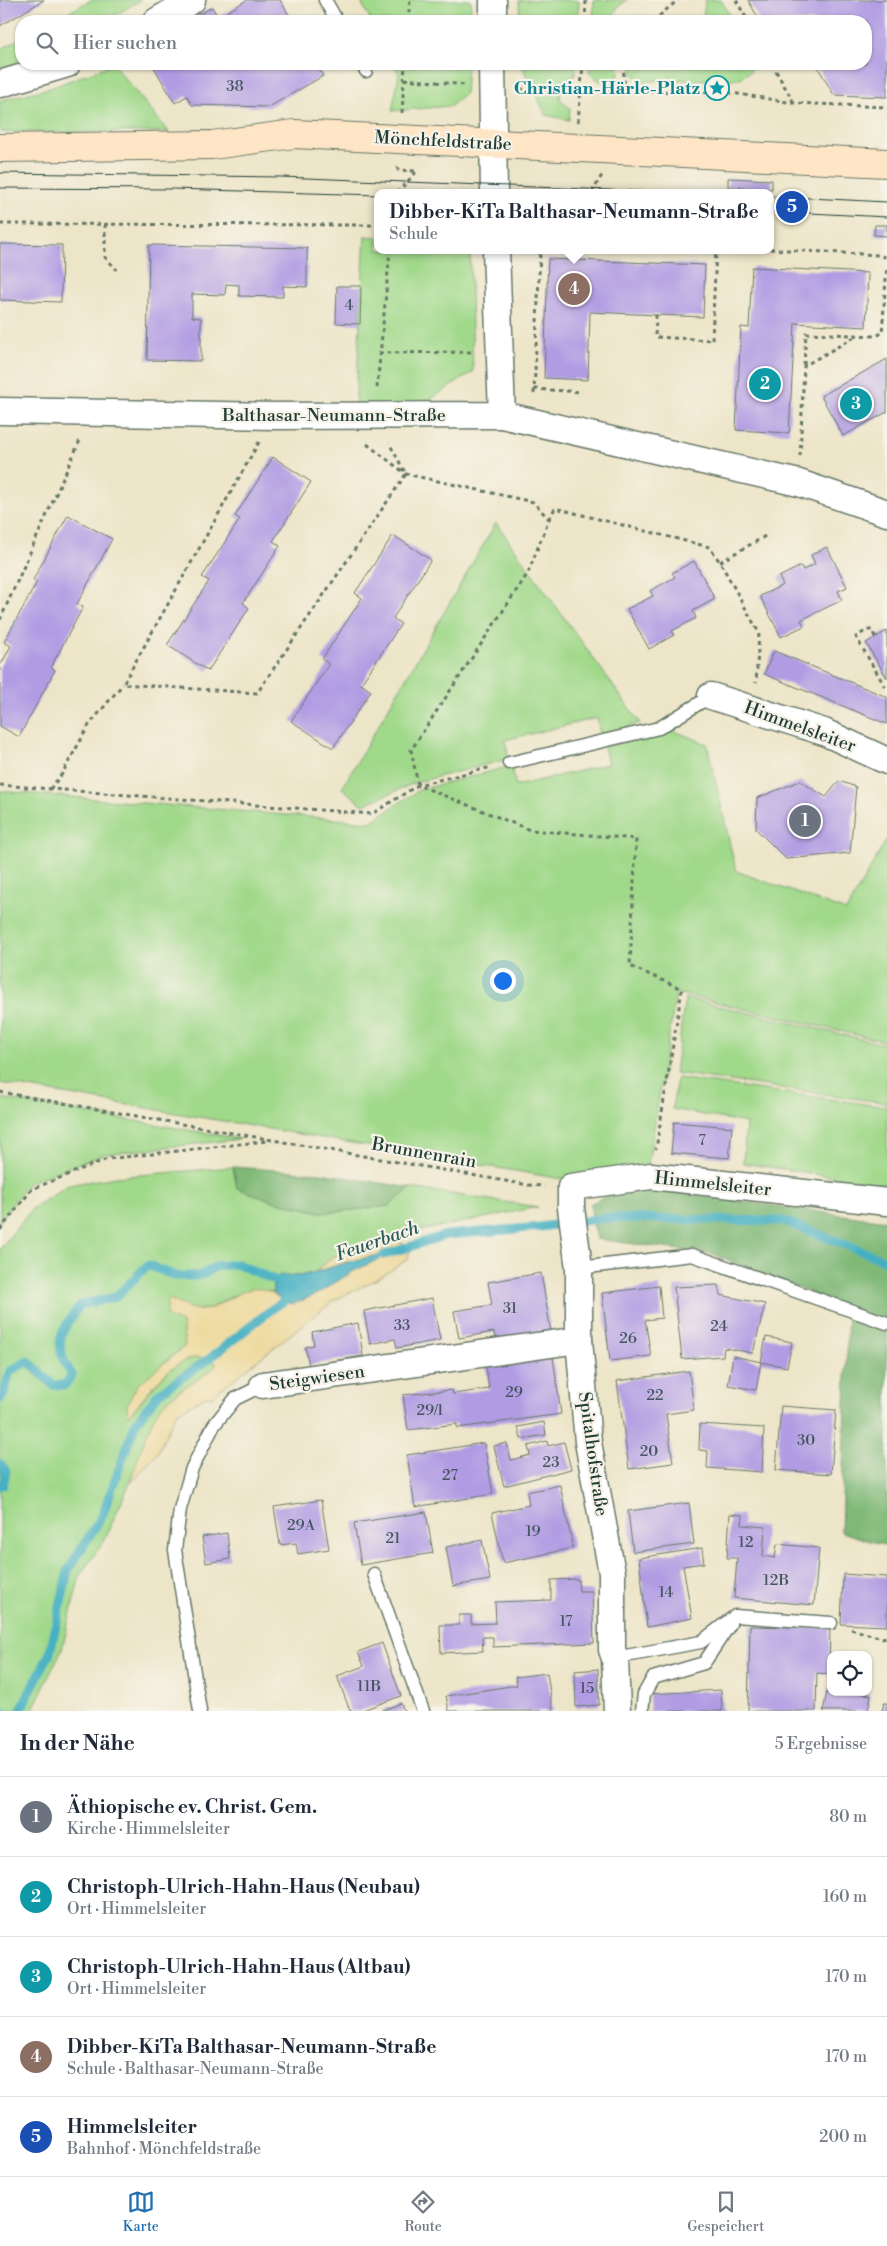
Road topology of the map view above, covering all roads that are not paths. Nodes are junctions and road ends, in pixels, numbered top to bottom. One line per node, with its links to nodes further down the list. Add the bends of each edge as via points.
1 (192, 0): 4 (street)
2 (325, 0): 5 (lane)
3 (494, 0): 6 (street)
4 (167, 15)
5 (334, 15)
6 (493, 15)
7 (47, 70): 9 (street)
8 (492, 70): 10 (street)
9 (0, 84)
10 (492, 144): 11 (main road, Mönchfeldstraße, via 294,134 212,145); 12 (main road, Mönchfeldstraße); 13 (street)
11 (0, 148)
12 (887, 162)
13 (494, 189)
14 (496, 254): 16 (street)
15 (0, 411): 16 (street, Balthasar-Neumann-Straße)
16 (502, 416): 17 (street, via 798,483)
17 (887, 513)
18 (711, 696): 19 (street, Himmelsleiter, via 824,732); 20 (lane, via 659,728)
19 (887, 760)
20 (509, 763)
21 (887, 1202): 22 (street, Himmelsleiter, via 651,1176 571,1198)
22 (578, 1258): 23 (lane, via 692,1255); 24 (street, Spitalhofstraße)
23 (887, 1323)
24 (579, 1340): 25 (street, Steigwiesen); 29 (street, Spitalhofstraße, via 588,1442 612,1573 612,1650)
25 (262, 1385): 30 (lane, Steigwiesen, via 235,1399 214,1424 192,1468 180,1510 175,1550)
26 (374, 1574): 31 (lane)
27 (735, 1616): 28 (lane); 29 (lane, via 700,1642); 33 (lane, via 704,1663 653,1678 644,1694)
28 (831, 1623)
29 (615, 1658): 32 (street, Spitalhofstraße)
30 (200, 1711)
31 (422, 1711)
32 (616, 1711)
33 (642, 1711)

